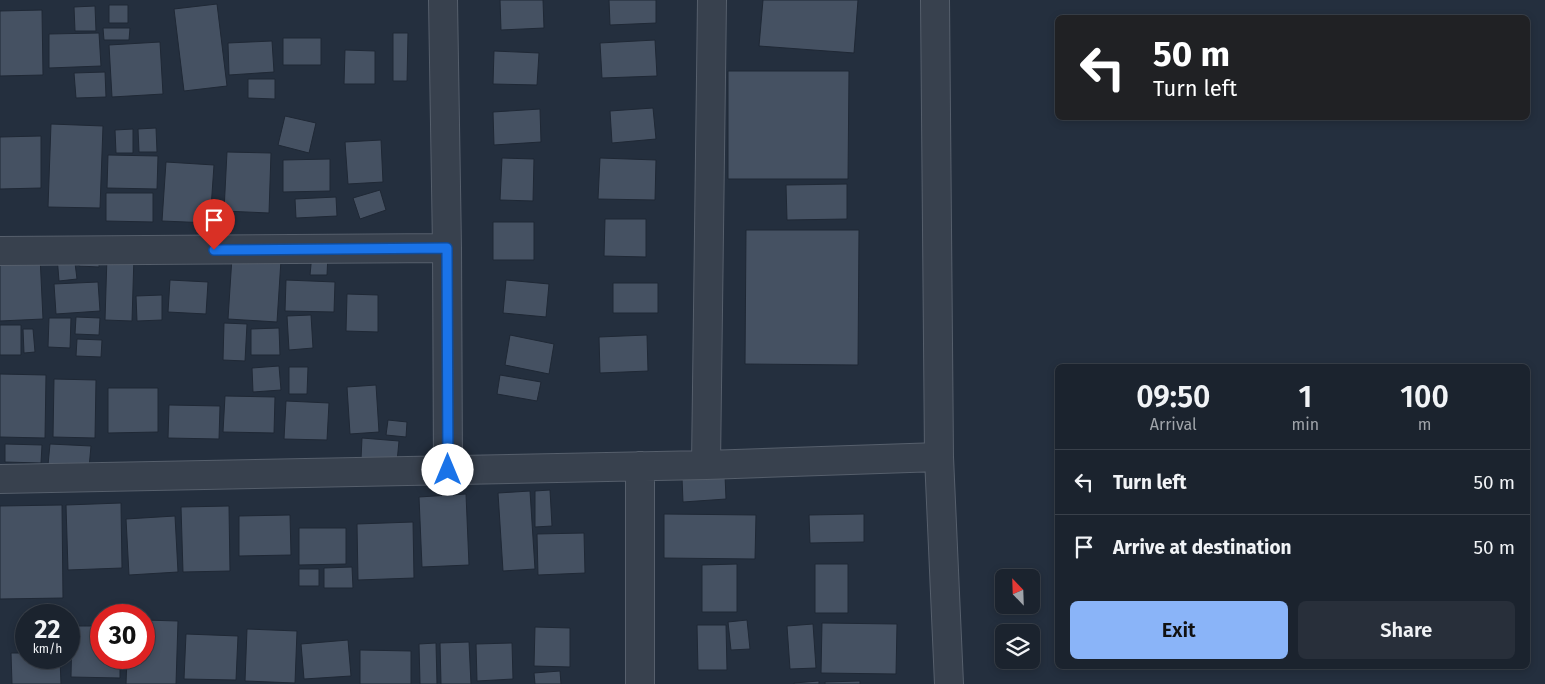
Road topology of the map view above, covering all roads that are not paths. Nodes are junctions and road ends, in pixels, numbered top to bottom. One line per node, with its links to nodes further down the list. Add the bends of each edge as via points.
1 (443, 0): 4 (street)
2 (712, 0): 7 (street)
3 (935, 0): 6 (street)
4 (447, 248): 5 (street); 9 (street)
5 (0, 251)
6 (939, 458): 7 (street); 12 (street)
7 (706, 465): 8 (street)
8 (640, 466): 9 (street); 11 (street)
9 (448, 470): 10 (street)
10 (0, 479)
11 (640, 684)
12 (949, 684)

